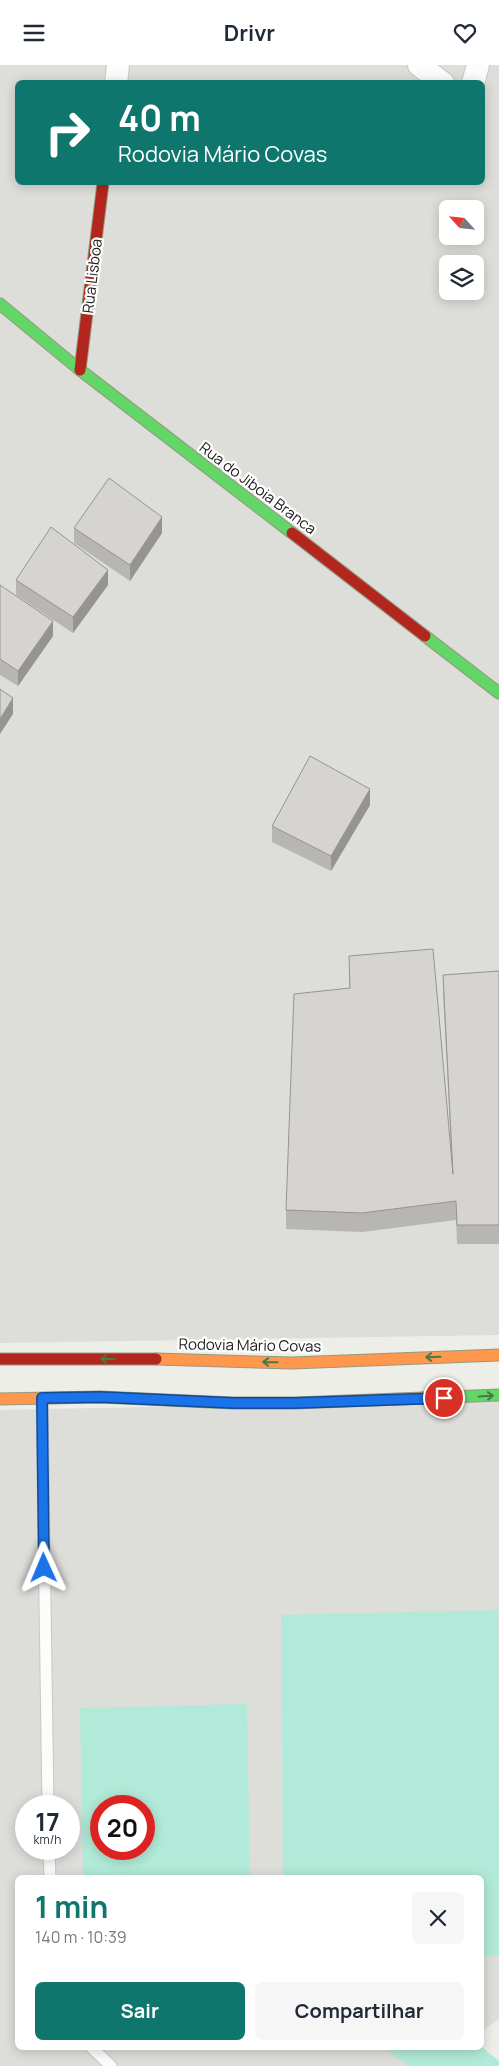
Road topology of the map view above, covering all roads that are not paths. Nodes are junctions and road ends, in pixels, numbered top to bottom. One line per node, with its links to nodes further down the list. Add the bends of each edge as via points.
1 (118, 65): 4 (street)
2 (419, 65): 5 (street)
3 (478, 65): 6 (street)
4 (116, 80)
5 (439, 80)
6 (474, 80)
7 (104, 185): 9 (main road, Rua Lisboa)
8 (0, 304): 9 (main road, Rua do Jiboia Branca)
9 (80, 370): 10 (main road, Rua do Jiboia Branca)
10 (499, 693)
11 (499, 1355): 12 (main road, Rodovia Mário Covas, one-way to 12, via 292,1363)
12 (0, 1359)
13 (499, 1395): 14 (main road, one-way to 13, via 295,1403)
14 (42, 1398): 15 (main road); 16 (lane)
15 (0, 1399)
16 (48, 1795)
17 (49, 1860): 18 (lane)
18 (50, 1875)
19 (94, 2050): 20 (lane)
20 (111, 2066)

